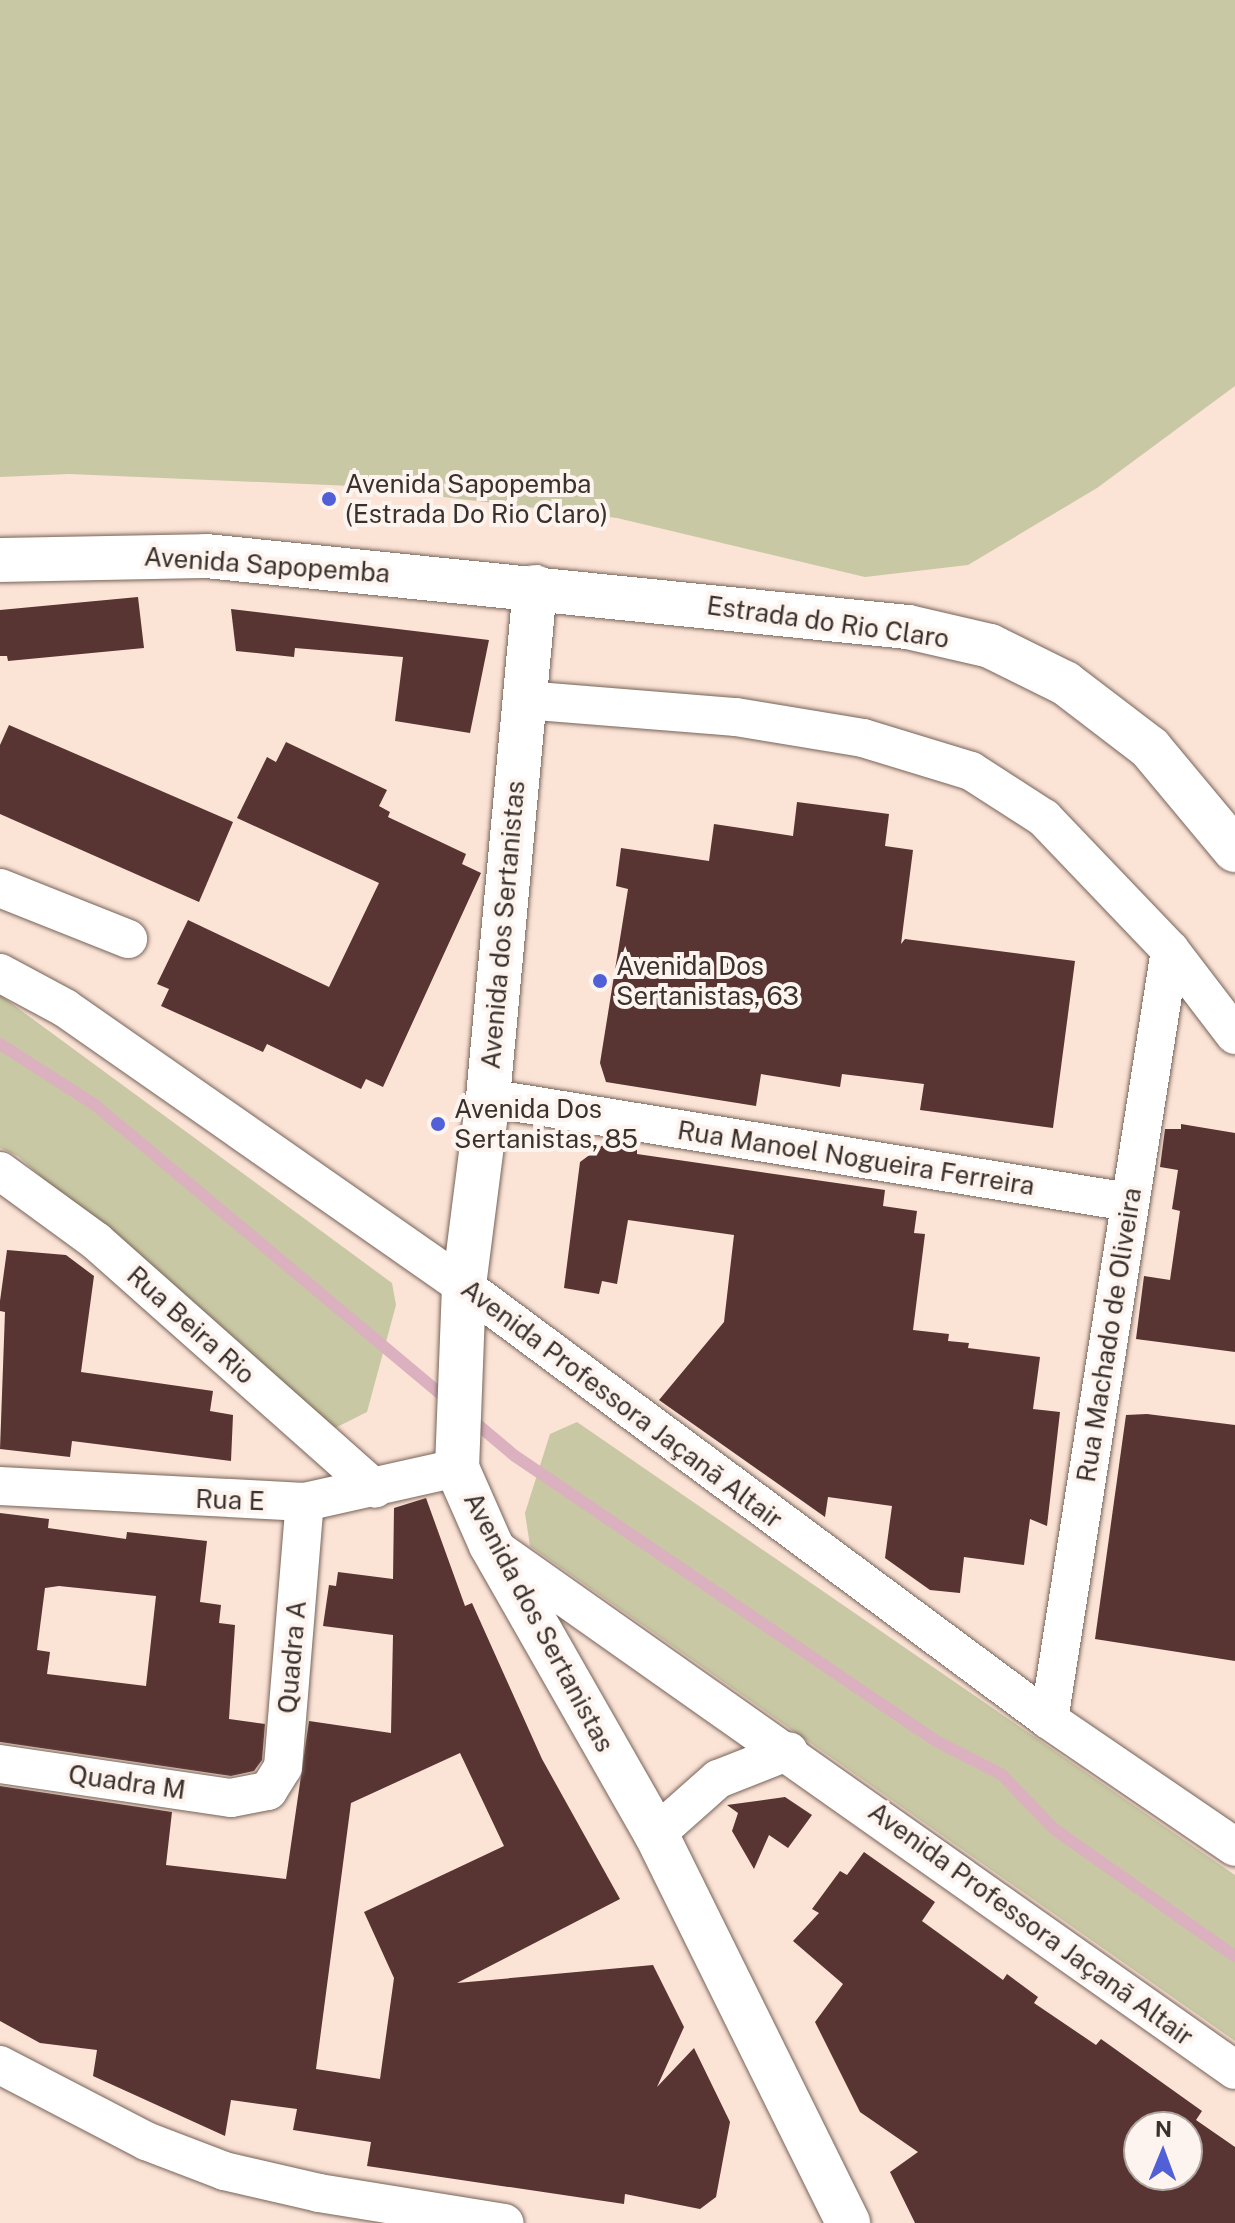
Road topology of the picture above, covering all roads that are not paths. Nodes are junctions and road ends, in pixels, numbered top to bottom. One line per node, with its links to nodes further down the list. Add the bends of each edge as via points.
1 (0, 560): 2 (main road, Avenida Sapopemba, via 206,556)
2 (535, 587): 3 (main road, Avenida dos Sertanistas); 4 (main road, Estrada do Rio Claro, via 908,627 990,646 1065,683 1150,748)
3 (524, 700): 7 (street, via 750,720 863,738 971,771 1044,818); 10 (main road, Avenida dos Sertanistas)
4 (1235, 850)
5 (0, 888): 6 (street)
6 (128, 939)
7 (1170, 950): 9 (street); 12 (street, Rua Machado de Oliveira)
8 (0, 973): 13 (street, Avenida Professora Jaçanã Altair, via 65,1008)
9 (1235, 1035)
10 (488, 1098): 12 (street, Rua Manoel Nogueira Ferreira); 13 (main road, Avenida dos Sertanistas)
11 (0, 1171): 16 (street, Rua Beira Rio, via 22,1182 96,1241)
12 (1129, 1202): 19 (street, Rua Machado de Oliveira)
13 (464, 1286): 14 (main road, Avenida dos Sertanistas); 19 (street, Avenida Professora Jaçanã Altair)
14 (457, 1455): 16 (street, Rua E); 18 (main road, Avenida dos Sertanistas)
15 (0, 1486): 17 (street, Rua E)
16 (375, 1489): 17 (street, Rua E)
17 (305, 1502): 22 (street, Quadra A, via 283,1767 268,1791)
18 (491, 1545): 20 (street, Avenida Professora Jaçanã Altair); 23 (main road, Avenida dos Sertanistas)
19 (1049, 1720): 24 (street, Avenida Professora Jaçanã Altair)
20 (789, 1751): 23 (street, via 718,1779); 26 (street, Avenida Professora Jaçanã Altair)
21 (0, 1764): 22 (street, Quadra M)
22 (254, 1797)
23 (656, 1834): 28 (main road, Avenida dos Sertanistas)
24 (1235, 1847)
25 (0, 2065): 27 (street, via 146,2141 224,2171 319,2193)
26 (1235, 2070)
27 (505, 2223)
28 (848, 2223)

